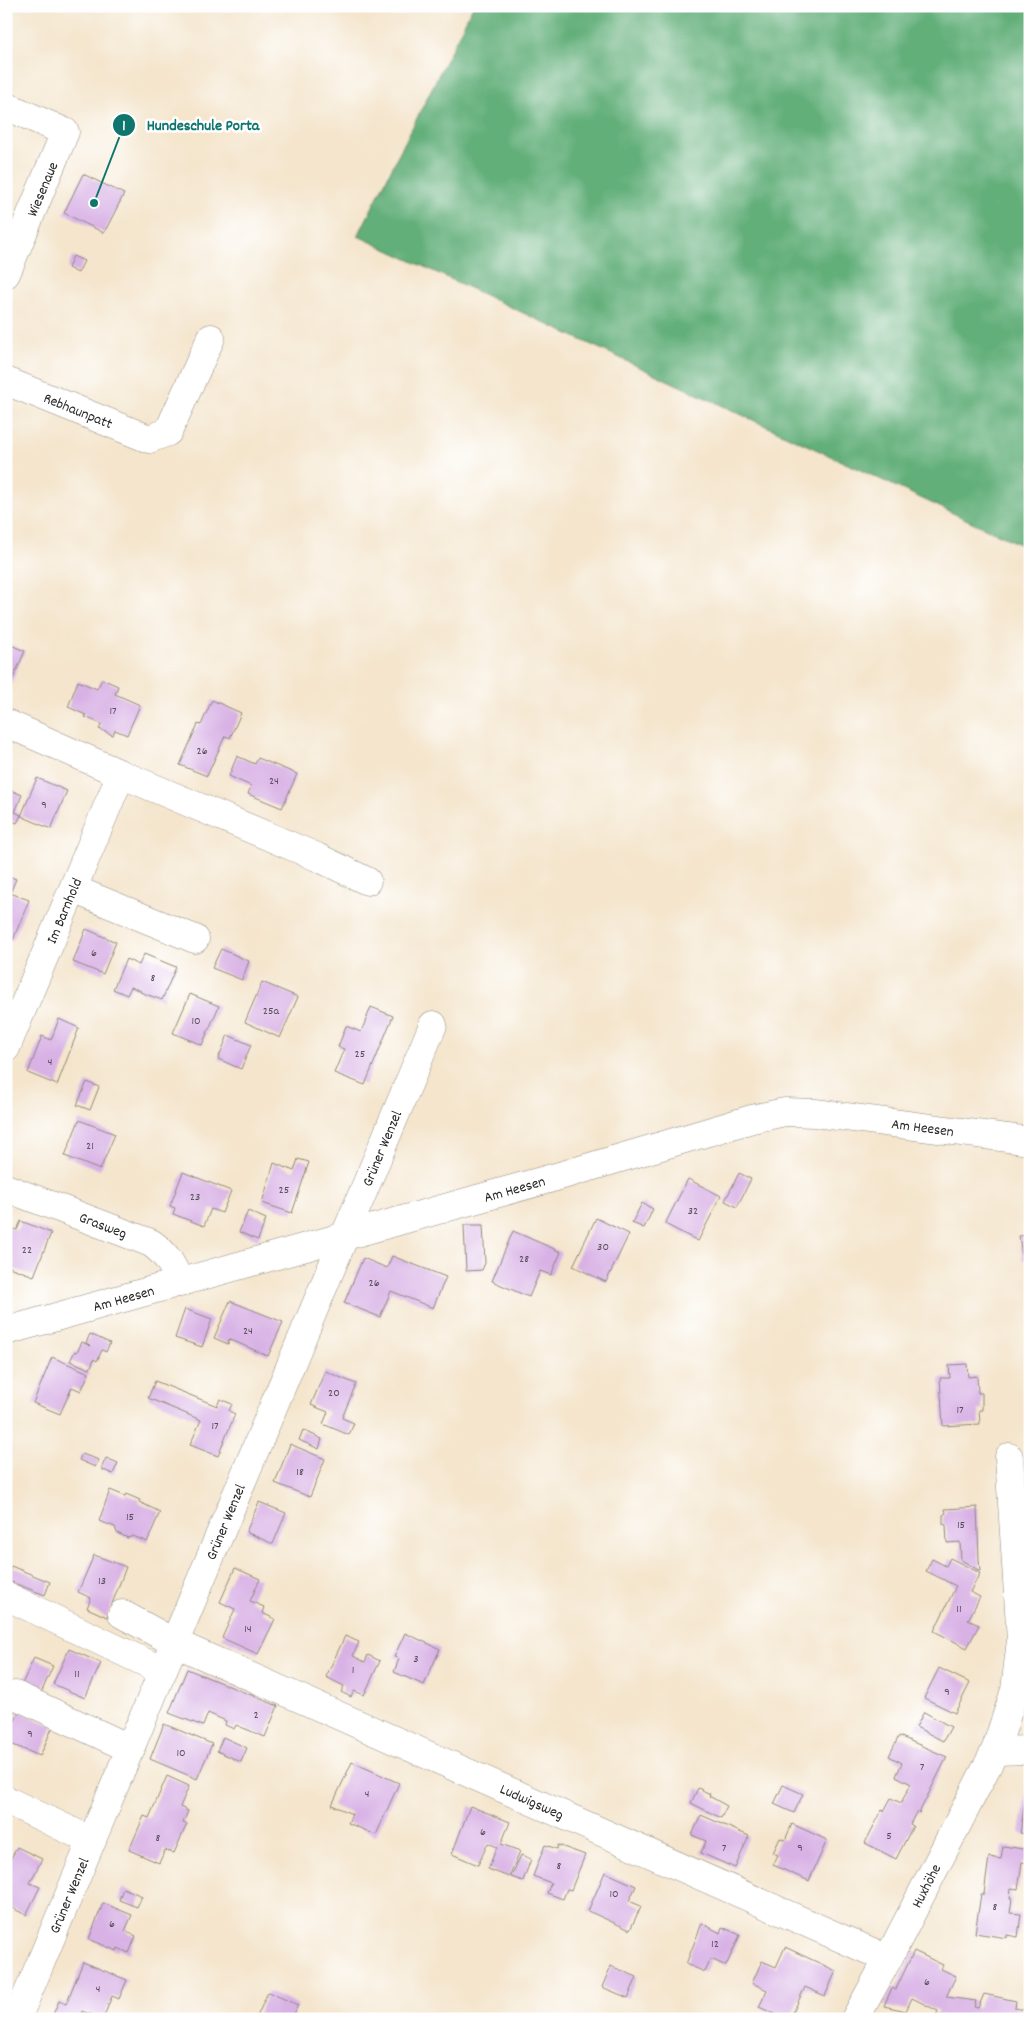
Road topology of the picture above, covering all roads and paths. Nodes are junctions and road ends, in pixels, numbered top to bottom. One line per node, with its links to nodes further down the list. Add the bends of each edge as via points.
1 (6, 106): 2 (street, Wiesenaue, via 66,132)
2 (6, 274)
3 (211, 338): 4 (street, Rebhaunpatt, via 168,432 149,439)
4 (6, 381)
5 (6, 724): 6 (street)
6 (121, 774): 7 (street); 8 (street, Im Barnhold)
7 (366, 881)
8 (73, 889): 9 (street); 11 (street, Im Barnhold)
9 (195, 939)
10 (433, 1025): 14 (street, Grüner Wenzel)
11 (6, 1048)
12 (1030, 1141): 14 (street, Am Heesen, via 815,1113 785,1112)
13 (6, 1188): 15 (street, Grasweg, via 151,1243 163,1251)
14 (344, 1237): 15 (street, Am Heesen); 20 (street, Grüner Wenzel)
15 (180, 1283): 16 (street, Am Heesen)
16 (6, 1331)
17 (1009, 1457): 25 (street, Huxhöhe, via 1021,1640 1015,1690)
18 (6, 1596): 21 (street)
19 (122, 1614): 20 (street, Ludwigsweg)
20 (175, 1643): 21 (street, Grüner Wenzel); 28 (street, Ludwigsweg)
21 (163, 1671): 23 (street, Grüner Wenzel)
22 (15, 1695): 23 (street)
23 (131, 1749): 27 (street, Grüner Wenzel)
24 (1030, 1750): 25 (street)
25 (995, 1751): 28 (street, Huxhöhe)
26 (6, 1800): 27 (street)
27 (92, 1841): 29 (street, Grüner Wenzel)
28 (888, 1959): 30 (street, Huxhöhe)
29 (17, 2019)
30 (854, 2019)

